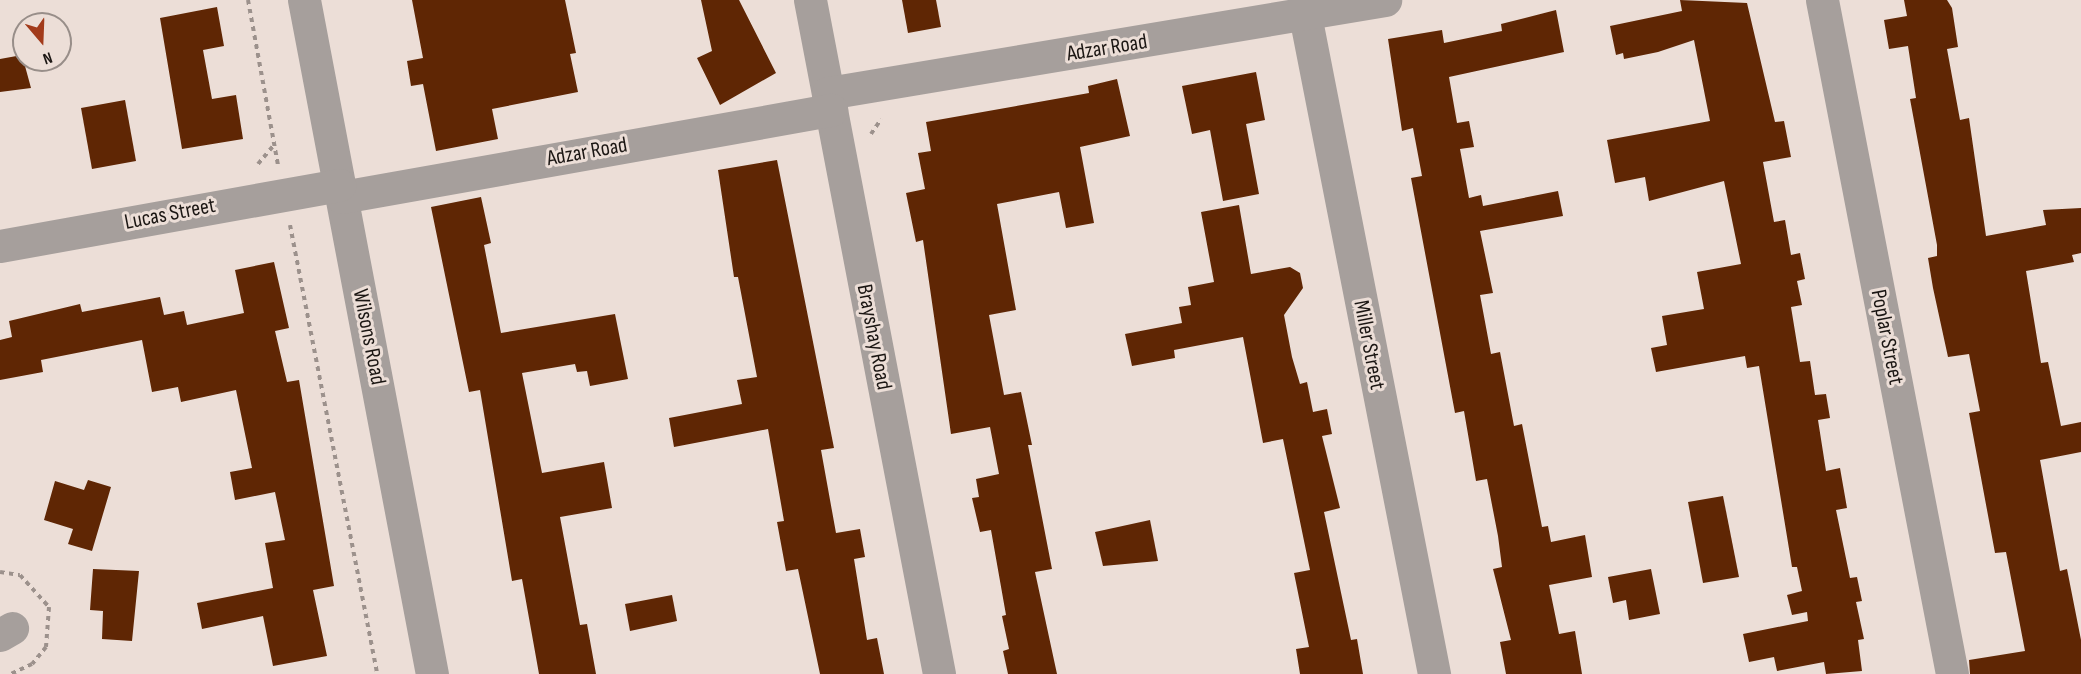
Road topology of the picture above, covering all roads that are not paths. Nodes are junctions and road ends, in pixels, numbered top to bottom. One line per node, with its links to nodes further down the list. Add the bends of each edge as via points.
1 (304, 0): 7 (street, Wilsons Road)
2 (810, 0): 6 (street, Brayshay Road)
3 (1385, 0): 5 (street, Adzar Road)
4 (1822, 0): 12 (street, Poplar Street)
5 (1305, 15): 6 (street, Adzar Road); 11 (street, Miller Street)
6 (829, 102): 7 (street, Adzar Road); 10 (street, Brayshay Road)
7 (341, 191): 8 (street, Lucas Street, via 283,192); 9 (street, Wilsons Road)
8 (0, 246)
9 (432, 674)
10 (939, 674)
11 (1434, 674)
12 (1952, 674)

